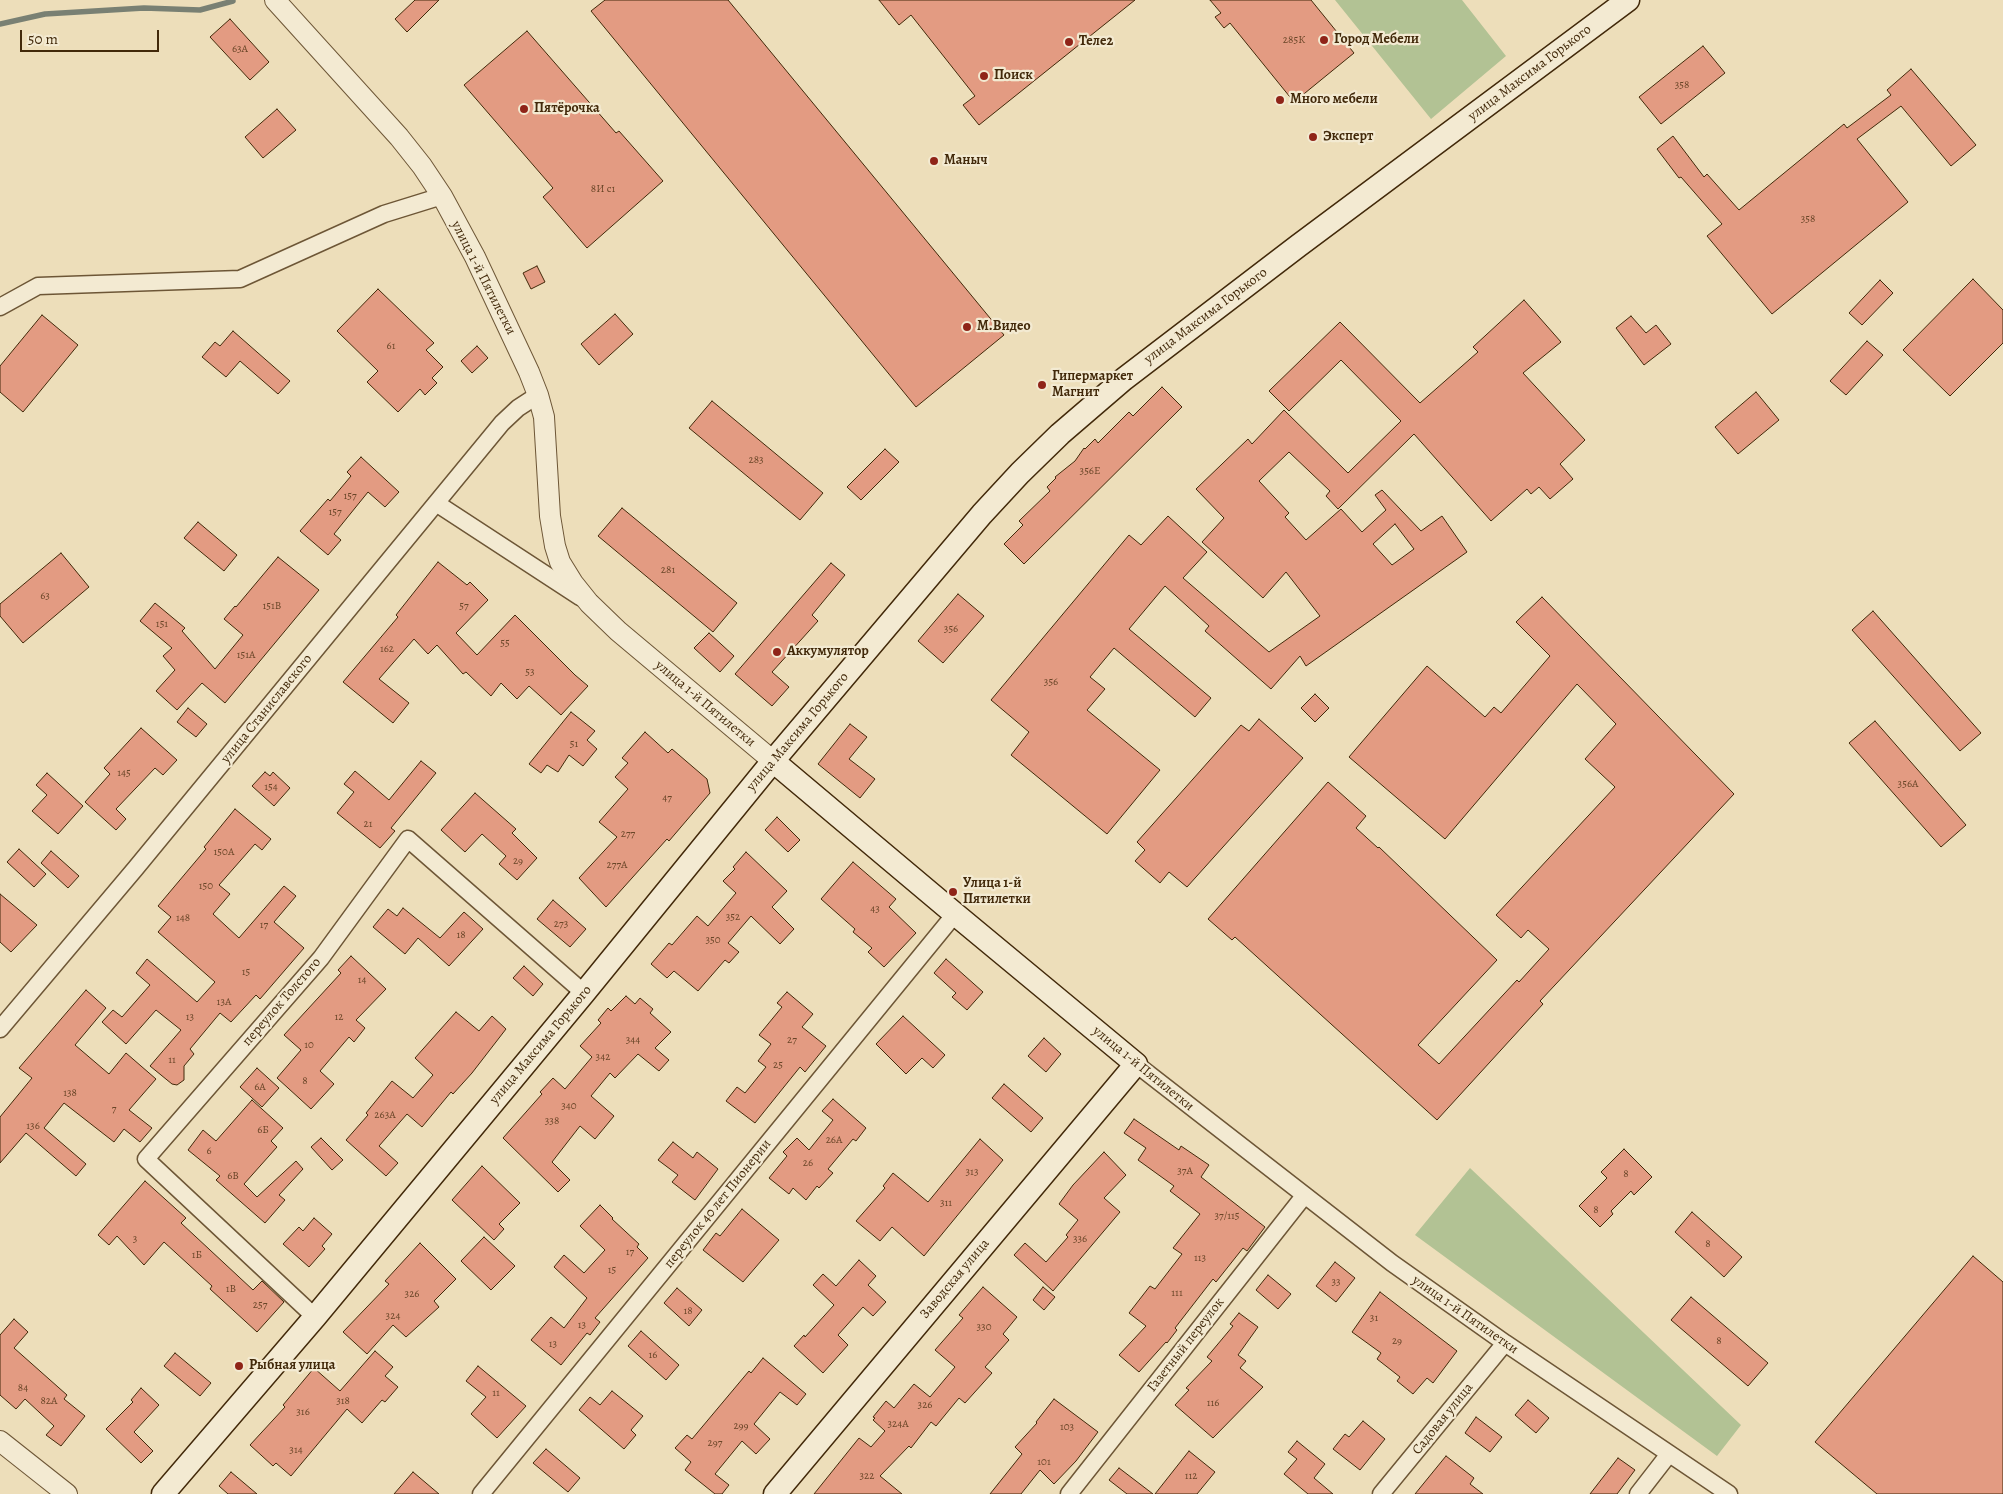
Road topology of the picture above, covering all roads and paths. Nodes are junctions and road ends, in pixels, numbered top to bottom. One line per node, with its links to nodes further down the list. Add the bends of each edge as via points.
1 (275, 0): 3 (street, улица 1-й Пятилетки, via 399,137)
2 (1628, 0): 8 (main road, улица Максима Горького, via 1298,246 1124,379 1060,434 982,514)
3 (442, 196): 4 (street, via 384,214 240,279 38,286); 5 (street, улица 1-й Пятилетки, via 479,265)
4 (0, 307)
5 (538, 395): 6 (street, улица Станиславского, via 502,423); 7 (street, улица 1-й Пятилетки, via 544,417 555,546 560,562)
6 (436, 503): 7 (street, улица 1-й Пятилетки); 11 (street, улица Станиславского)
7 (589, 603): 8 (street, улица 1-й Пятилетки)
8 (773, 761): 9 (main road, улица 1-й Пятилетки); 10 (main road, улица Максима Горького)
9 (955, 914): 12 (main road, улица 1-й Пятилетки); 20 (street, переулок 40 лет Пионерии)
10 (584, 993): 14 (main road, улица Максима Горького); 14 (street, переулок Толстого, via 408,839 321,958 146,1159)
11 (0, 1029)
12 (1136, 1064): 13 (street, улица 1-й Пятилетки); 21 (main road, Заводская улица)
13 (1304, 1196): 15 (street, улица 1-й Пятилетки); 22 (street, Газетный переулок)
14 (316, 1317): 19 (main road, улица Максима Горького)
15 (1505, 1343): 17 (street, улица 1-й Пятилетки); 23 (street, Садовая улица)
16 (0, 1441): 18 (street)
17 (1669, 1454): 24 (street); 25 (street, улица 1-й Пятилетки)
18 (68, 1494)
19 (164, 1494)
20 (481, 1494)
21 (775, 1494)
22 (1069, 1494)
23 (1381, 1494)
24 (1638, 1494)
25 (1729, 1494)

